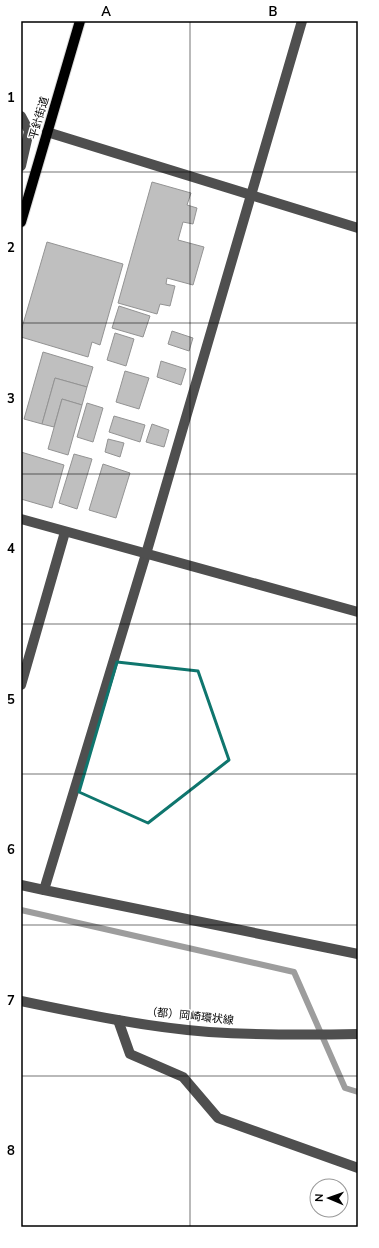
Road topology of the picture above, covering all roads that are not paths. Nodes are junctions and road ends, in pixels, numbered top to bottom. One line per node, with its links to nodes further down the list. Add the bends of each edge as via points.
1 (80, 21): 4 (main road, 平針街道)
2 (302, 21): 6 (street)
3 (21, 116): 5 (street, via 29,131)
4 (47, 132): 6 (street); 7 (main road, 平針街道)
5 (21, 166)
6 (251, 195): 8 (street); 11 (street)
7 (21, 222)
8 (358, 228)
9 (21, 519): 10 (street)
10 (65, 532): 11 (street); 13 (street)
11 (146, 554): 12 (street); 15 (street)
12 (358, 612)
13 (21, 685)
14 (21, 885): 15 (street)
15 (44, 890): 16 (street)
16 (358, 954)
17 (21, 1001): 18 (street, （都）岡崎環状線)
18 (118, 1020): 19 (street, （都）岡崎環状線, via 209,1032); 20 (street, via 130,1054 184,1077 218,1118)
19 (358, 1034)
20 (358, 1168)

